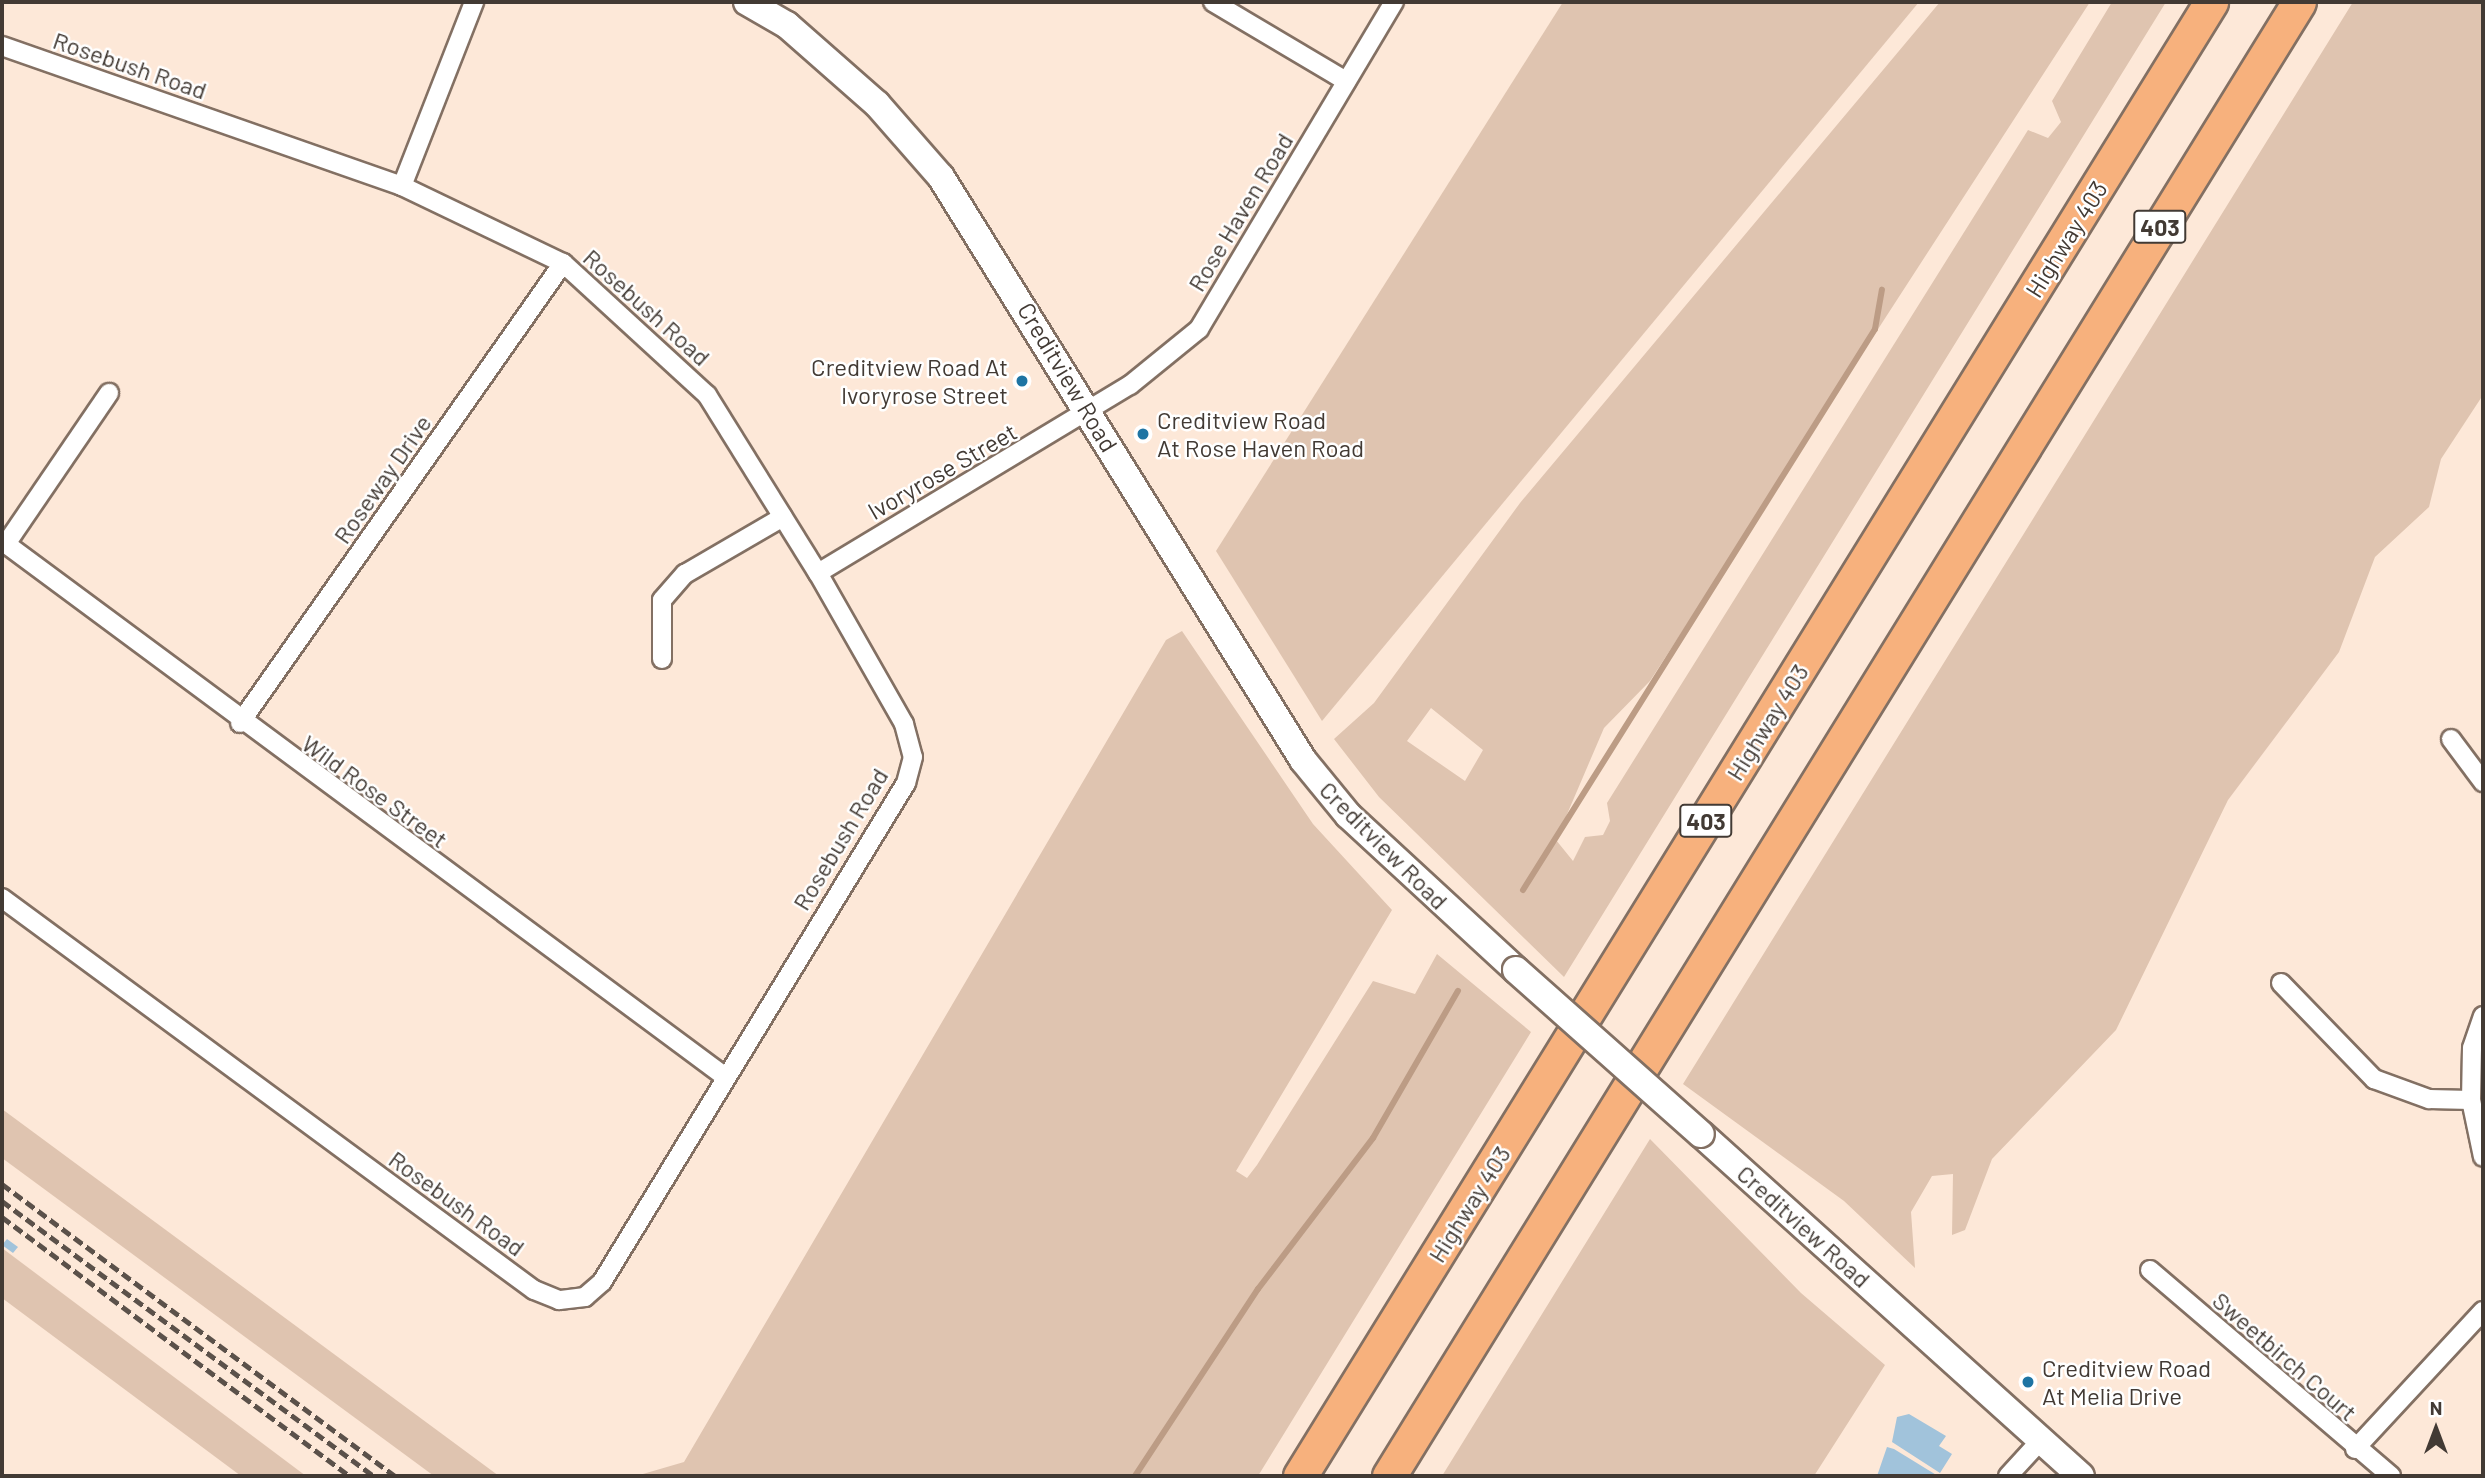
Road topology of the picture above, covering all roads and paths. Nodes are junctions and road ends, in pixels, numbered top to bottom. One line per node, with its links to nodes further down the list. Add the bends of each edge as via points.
1 (474, 2): 9 (street)
2 (747, 2): 12 (main road, Creditview Road, via 787,25 877,104 942,177)
3 (1213, 2): 8 (street)
4 (1394, 2): 8 (street, Rose Haven Road)
5 (2211, 2): 30 (highway, Highway 403 / 403)
6 (2299, 2): 31 (highway, 403)
7 (2, 46): 9 (street, Rosebush Road)
8 (1346, 80): 12 (street, Rose Haven Road, via 1199,329 1130,385)
9 (402, 186): 10 (street, Rosebush Road)
10 (563, 263): 13 (street, Rosebush Road, via 707,396); 17 (street, Roseway Drive)
11 (109, 393): 14 (street)
12 (1086, 407): 15 (street, Ivoryrose Street, via 1048,437); 28 (main road, Creditview Road, bridge, via 1303,760 1348,815)
13 (783, 517): 15 (street, Rosebush Road); 16 (street, via 685,574 662,600)
14 (4, 543): 17 (street, Wild Rose Street)
15 (818, 573): 23 (street, Rosebush Road, via 904,724 913,757 906,783)
16 (662, 659)
17 (240, 723): 23 (street, Wild Rose Street)
18 (2451, 739): 19 (street)
19 (2483, 782)
20 (2, 898): 23 (street, Rosebush Road, via 534,1290 559,1300 586,1297 602,1282)
21 (2281, 983): 24 (street, via 2374,1079 2429,1099)
22 (2483, 1016): 24 (street, via 2472,1048)
23 (723, 1075)
24 (2471, 1100): 25 (street)
25 (2483, 1157)
26 (2150, 1270): 29 (street, Sweetbirch Court)
27 (2483, 1311): 29 (street)
28 (2042, 1439): 32 (street); 33 (main road, Creditview Road)
29 (2355, 1449): 34 (street, Sweetbirch Court)
30 (1300, 1476)
31 (1389, 1476)
32 (2008, 1476)
33 (2081, 1476)
34 (2391, 1476)

